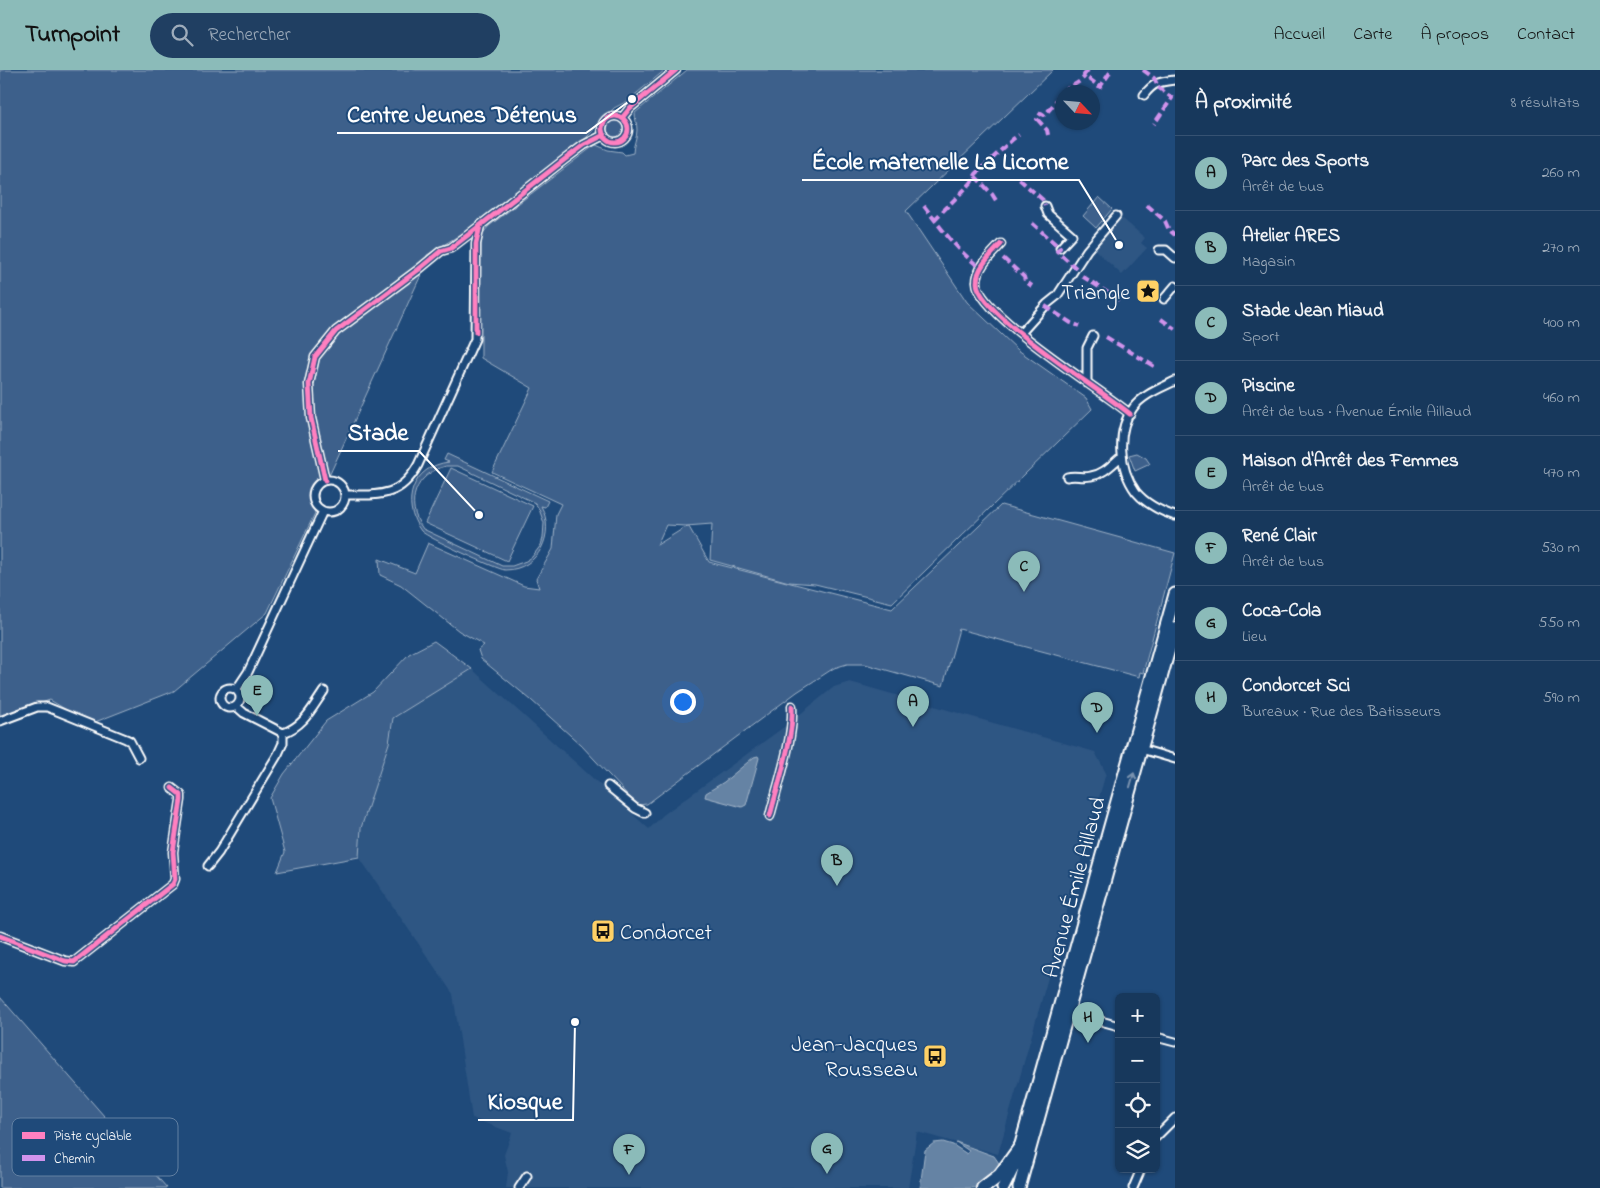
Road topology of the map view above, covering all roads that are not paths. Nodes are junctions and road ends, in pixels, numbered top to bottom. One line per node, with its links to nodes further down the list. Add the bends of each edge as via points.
1 (676, 70): 4 (street)
2 (1175, 80): 3 (street, via 1152,85)
3 (1144, 95)
4 (622, 118): 5 (street, via 607,118 603,126); 5 (street, via 628,128 624,139 615,142)
5 (604, 135): 8 (street, via 584,145)
6 (1045, 206): 10 (street, via 1048,214 1072,235)
7 (1116, 216): 15 (street, via 1087,250 1057,296)
8 (480, 226): 22 (street, via 342,325 315,357 309,384 311,418); 23 (street, via 476,244 475,338 418,465 408,480 393,491)
9 (1001, 244): 15 (street, via 980,268 977,287 984,300)
10 (1060, 248)
11 (1159, 250): 12 (street, via 1166,250)
12 (1175, 258)
13 (1175, 286): 14 (street)
14 (1164, 299)
15 (1021, 333): 18 (street)
16 (1094, 336): 18 (street, via 1087,348)
17 (1175, 381): 19 (street, via 1141,400)
18 (1087, 382): 19 (street)
19 (1130, 414): 20 (street, via 1123,434)
20 (1122, 456): 21 (street, via 1101,473); 25 (street, via 1135,490 1162,512)
21 (1067, 477)
22 (325, 480): 23 (street, via 337,481); 24 (street, via 316,487 313,498)
23 (345, 495): 24 (street, via 338,509)
24 (323, 511): 28 (street, via 248,672)
25 (1175, 516)
26 (1175, 594): 49 (main road, Avenue Émile Aillaud)
27 (1175, 628): 34 (main road, Avenue Émile Aillaud)
28 (236, 690): 30 (street, via 240,700); 30 (street, via 226,688 219,697 224,707)
29 (324, 691): 33 (street, via 302,723)
30 (236, 706): 33 (street)
31 (792, 706): 40 (street, via 793,717)
32 (0, 721): 35 (street, via 37,706 46,707 130,741)
33 (283, 733): 41 (street, via 278,754)
34 (1141, 749): 36 (street); 43 (main road, Avenue Émile Aillaud, one-way to 34)
35 (139, 758)
36 (1175, 759)
37 (608, 786): 39 (street)
38 (172, 788): 42 (street, via 182,800 173,852 175,879 170,888 74,962)
39 (645, 813)
40 (770, 816)
41 (208, 866)
42 (0, 936)
43 (1068, 1012): 44 (street); 55 (main road, Avenue Émile Aillaud)
44 (1115, 1025)
45 (1160, 1037): 46 (street)
46 (1175, 1042)
47 (1175, 1118): 48 (street)
48 (1160, 1134)
49 (1021, 1146): 53 (highway, via 1000,1175); 54 (main road, Avenue Émile Aillaud)
50 (1139, 1173): 56 (street)
51 (527, 1176): 52 (street)
52 (519, 1188)
53 (983, 1188)
54 (1003, 1188)
55 (1019, 1188)
56 (1133, 1188)

